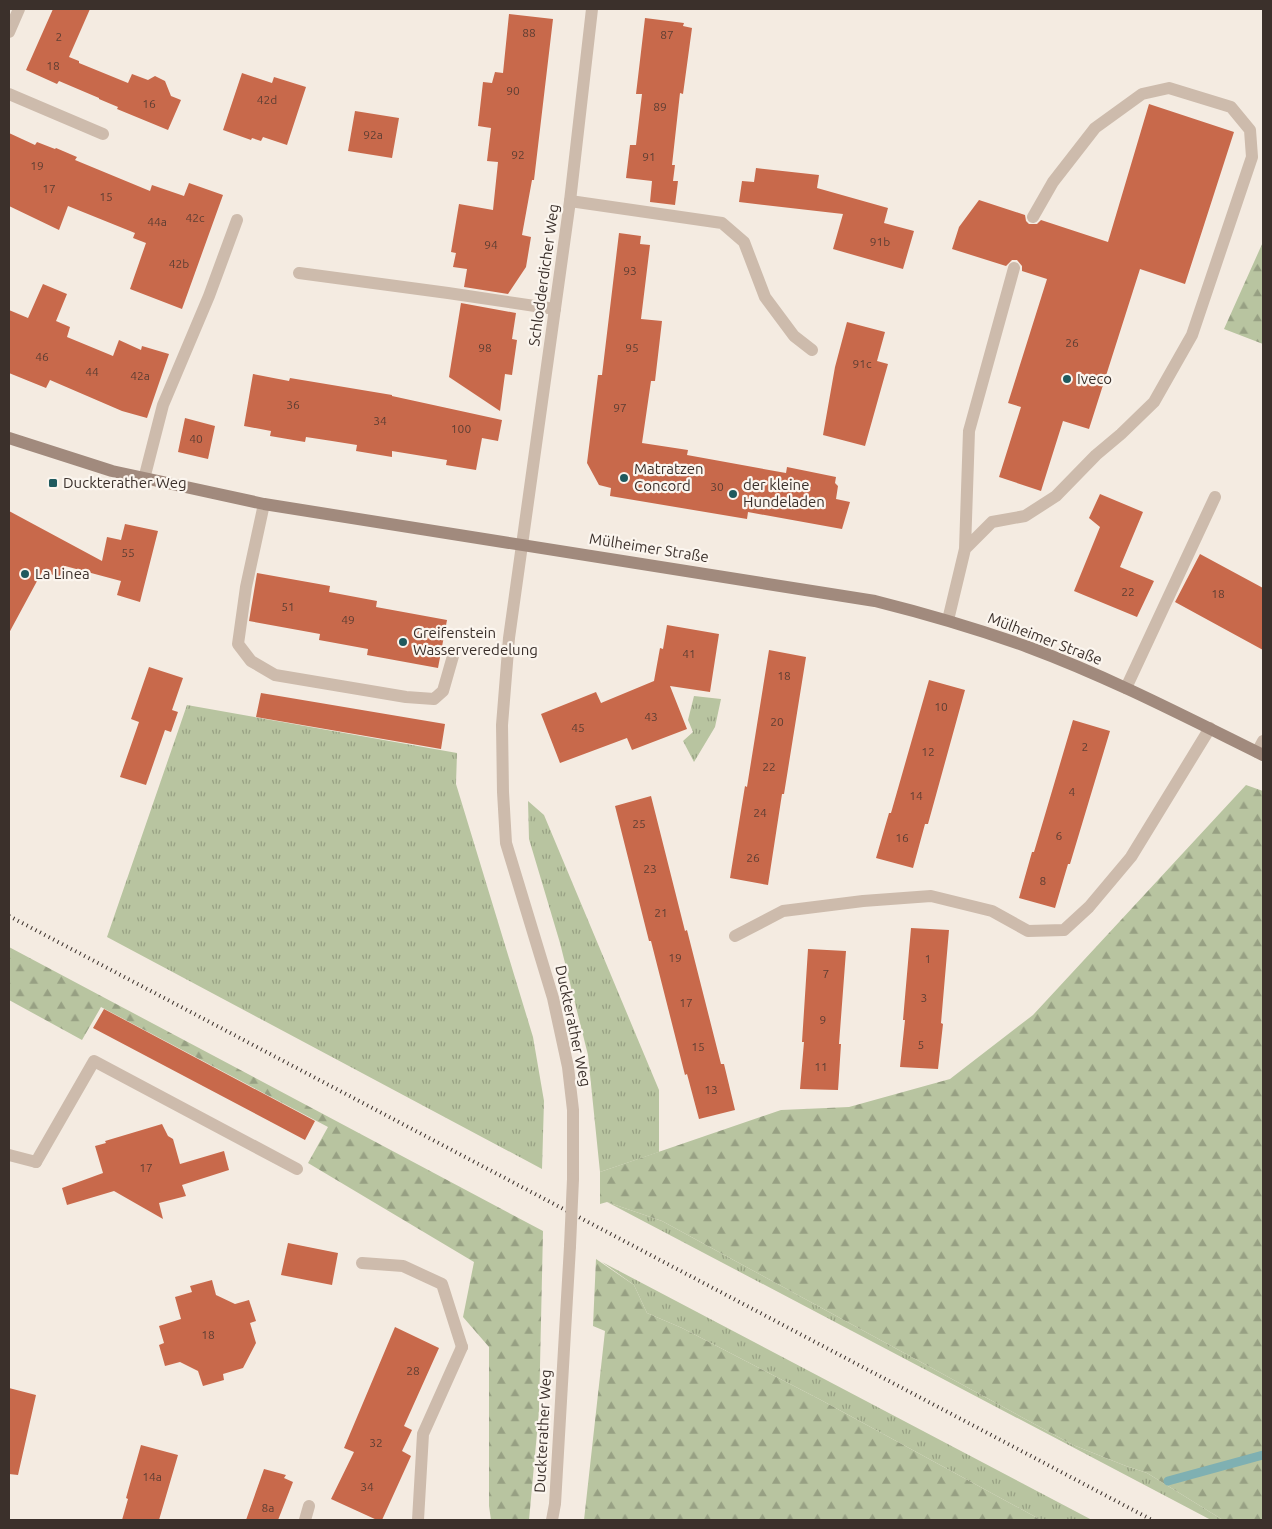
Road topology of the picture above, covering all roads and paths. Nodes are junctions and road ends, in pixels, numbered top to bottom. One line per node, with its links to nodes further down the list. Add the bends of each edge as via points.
1 (19, 9): 3 (street)
2 (592, 9): 6 (street, Schlodderdicher Weg)
3 (9, 32)
4 (9, 94): 5 (street)
5 (104, 134)
6 (570, 201): 11 (street, Schlodderdicher Weg); 12 (street, via 722,222 744,242 765,297 794,336)
7 (1033, 217): 18 (street, via 1053,182 1095,128 1142,94 1169,88 1231,107 1250,130 1252,157 1192,335 1154,402 1096,454 1056,496 1025,516 992,522)
8 (237, 220): 14 (street, via 210,296 163,405)
9 (1014, 268): 18 (street, via 969,431)
10 (299, 273): 11 (street)
11 (555, 309): 17 (street, Schlodderdicher Weg)
12 (812, 350)
13 (9, 438): 14 (main road, Mülheimer Straße, via 112,472)
14 (144, 479): 16 (main road, Mülheimer Straße)
15 (1215, 497): 21 (street)
16 (264, 504): 17 (main road, Mülheimer Straße); 20 (street, via 246,587 238,644 251,661 276,675 434,699 443,691)
17 (523, 544): 19 (main road, Mülheimer Straße, via 836,594); 32 (street, Duckterather Weg, bridge, via 509,638 502,725 506,843 553,998 568,1066 572,1110 570,1246)
18 (965, 549): 19 (street)
19 (948, 620): 21 (main road, Mülheimer Straße, via 1029,648)
20 (453, 656)
21 (1126, 688): 22 (main road, Mülheimer Straße)
22 (1210, 728): 24 (main road, Mülheimer Straße); 25 (street, via 1131,857 1089,907 1064,930 1028,931 992,911 931,896 783,911)
23 (1263, 741): 24 (street)
24 (1260, 754)
25 (735, 936)
26 (9, 1155): 27 (street, via 36,1162 94,1061)
27 (297, 1169)
28 (362, 1263): 31 (street, via 403,1266 442,1284 462,1347 423,1434)
29 (309, 1506): 30 (street)
30 (305, 1520)
31 (418, 1520)
32 (552, 1520)

